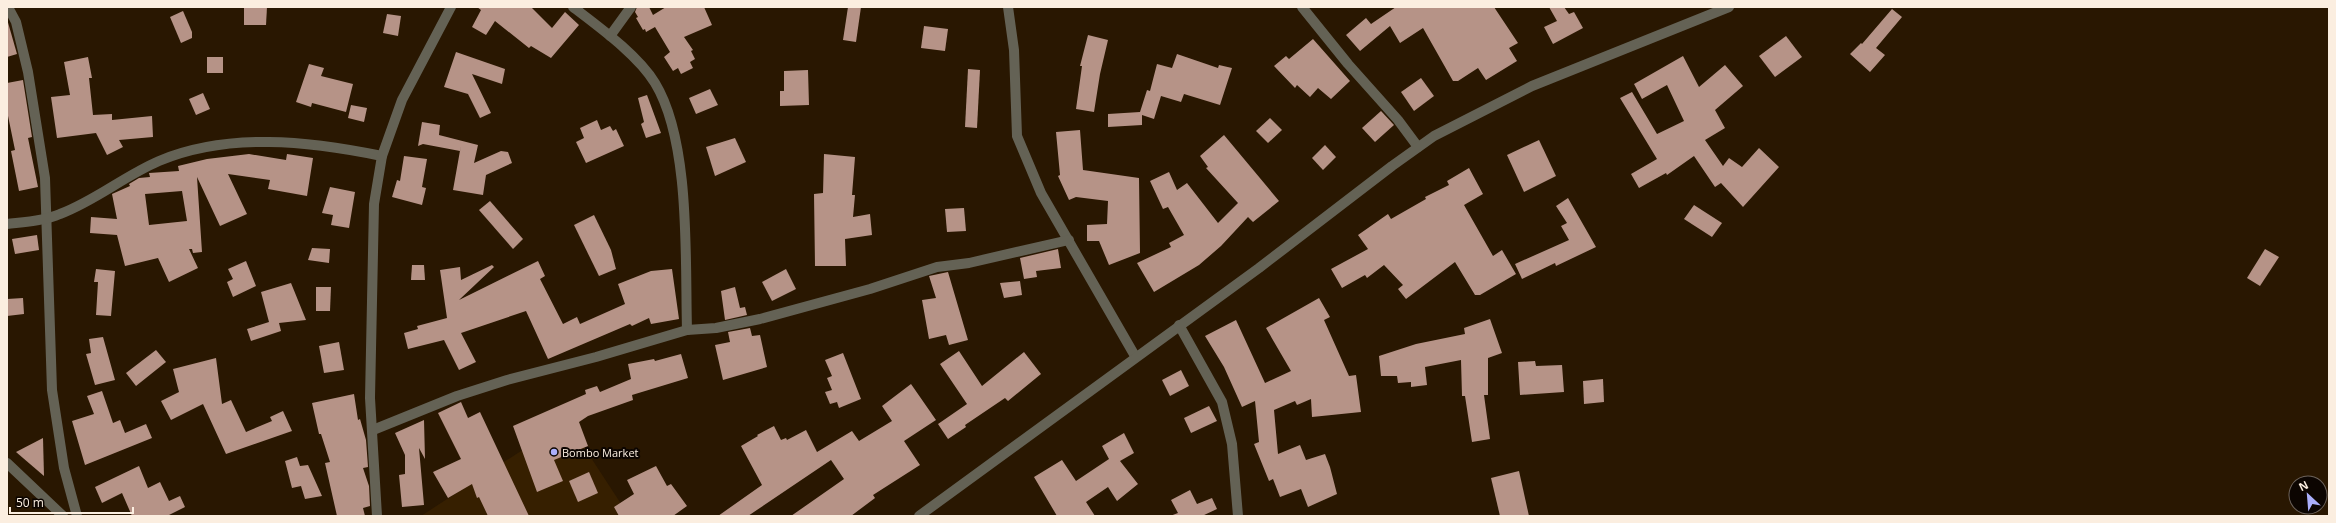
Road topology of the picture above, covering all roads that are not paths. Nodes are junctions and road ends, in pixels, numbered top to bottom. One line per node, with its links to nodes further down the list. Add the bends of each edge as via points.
1 (8, 7): 11 (street, via 16,22 28,72 45,178)
2 (451, 7): 10 (street, via 402,100)
3 (573, 7): 8 (street)
4 (632, 7): 8 (street)
5 (1008, 7): 13 (street, via 1014,50 1017,136 1041,193)
6 (1302, 7): 9 (street)
7 (1729, 7): 9 (street, via 1532,86)
8 (610, 36): 15 (street, via 654,82 673,125 682,203)
9 (1418, 147): 14 (street)
10 (382, 156): 11 (street, via 256,142 200,147 158,162 69,211); 17 (street, via 374,204 370,398)
11 (47, 218): 12 (street); 20 (street, via 52,390 64,468)
12 (7, 224)
13 (1070, 240): 15 (street, via 969,263 937,267 870,289 760,319 716,328); 16 (street)
14 (1178, 326): 16 (street); 23 (street, via 1224,408 1232,444)
15 (687, 330): 17 (street, via 500,382)
16 (1135, 356): 22 (street)
17 (373, 430): 21 (street)
18 (7, 463): 19 (street)
19 (63, 516)
20 (77, 516)
21 (377, 516)
22 (919, 516)
23 (1238, 516)

